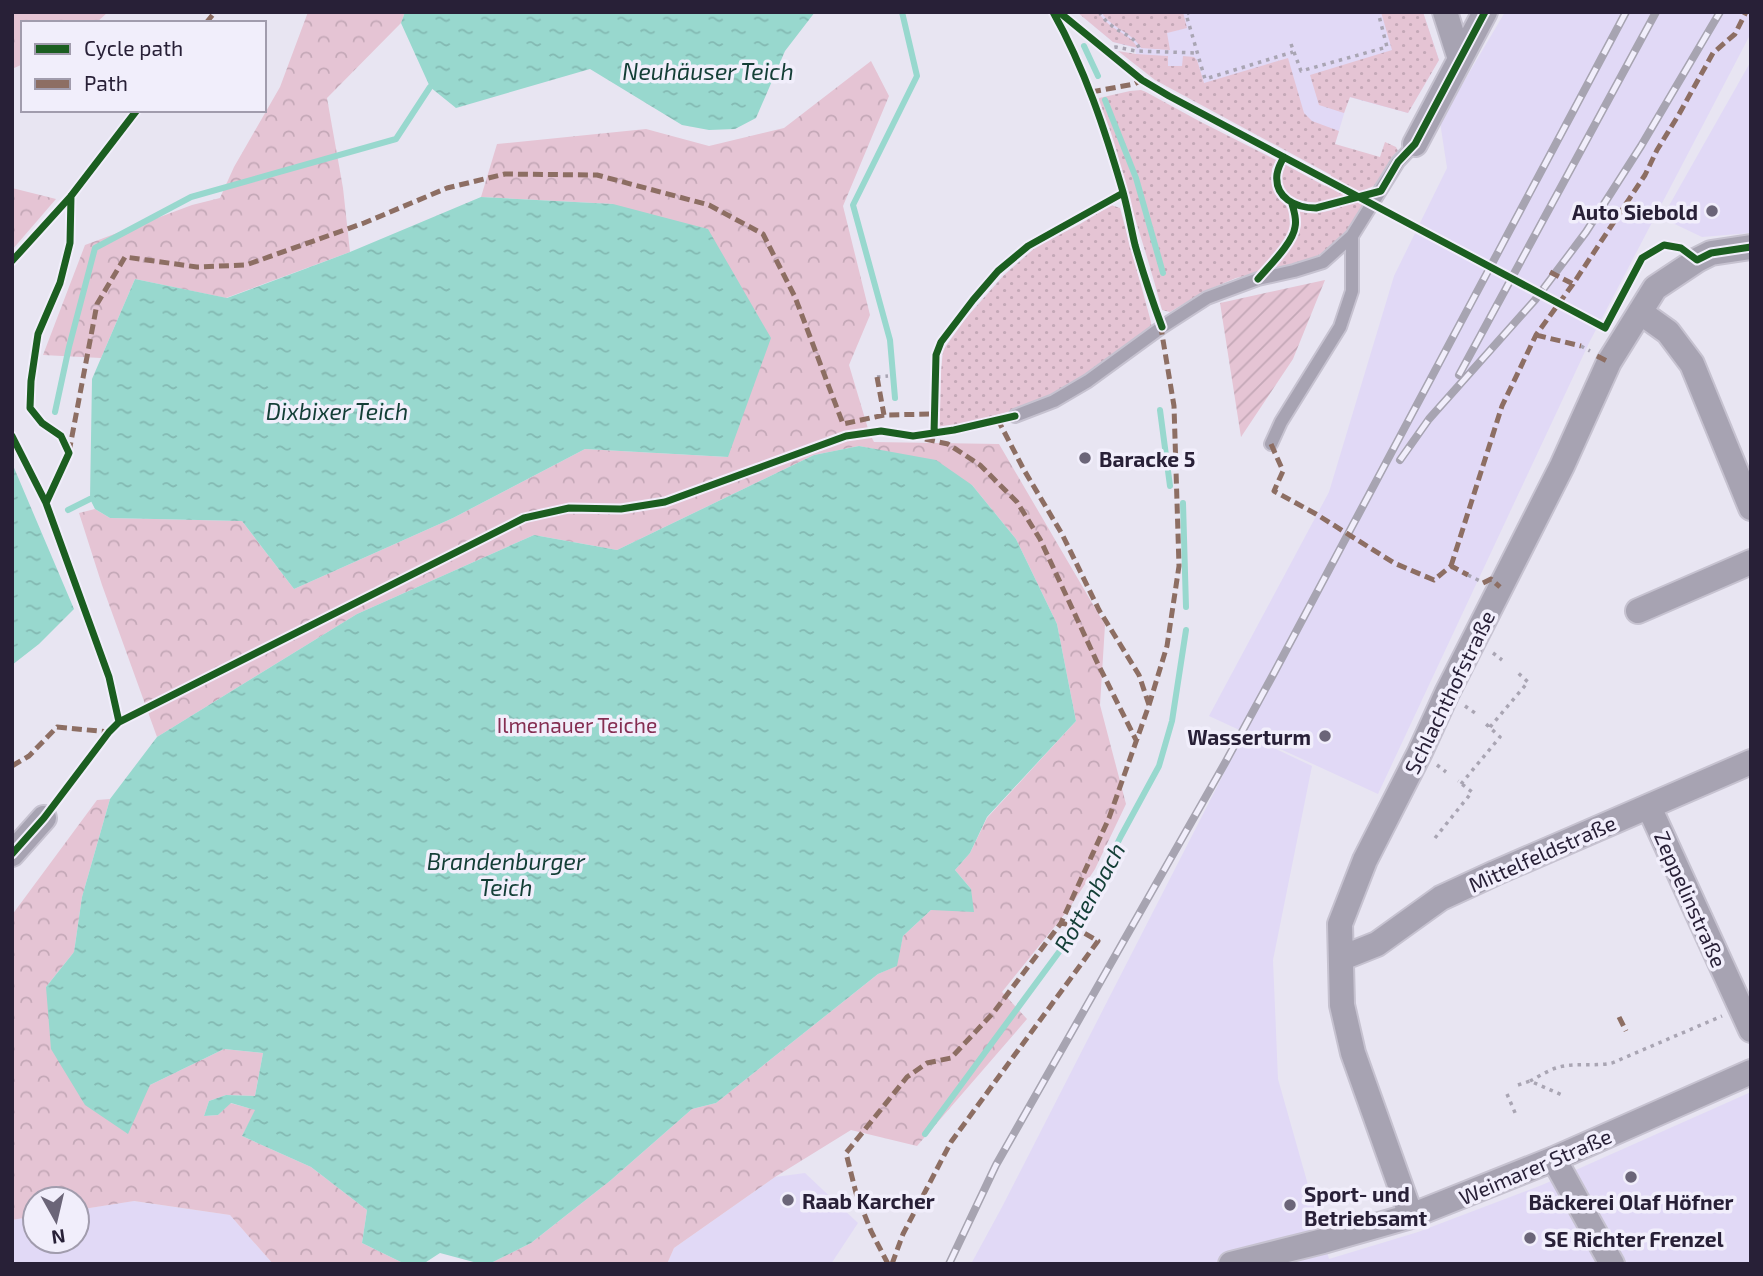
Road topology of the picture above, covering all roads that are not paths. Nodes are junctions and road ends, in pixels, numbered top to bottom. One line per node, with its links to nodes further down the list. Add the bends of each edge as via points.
1 (1445, 12): 3 (street)
2 (1485, 12): 3 (street)
3 (1460, 59): 4 (street)
4 (1415, 145): 5 (lane, via 1398,162)
5 (1352, 236): 8 (lane, via 1322,262 1207,298 1088,381); 9 (lane, via 1352,291 1340,327)
6 (1751, 247): 7 (street, Schlachthofstraße, via 1711,253 1697,260 1655,288)
7 (1640, 312): 10 (street, via 1668,332 1692,364); 17 (street, Schlachthofstraße, via 1609,362 1365,860 1340,924)
8 (1015, 416)
9 (1271, 444)
10 (1751, 508)
11 (1751, 562): 12 (street)
12 (1638, 611)
13 (1751, 762): 14 (street, Mittelfeldstraße)
14 (1649, 807): 17 (street, Mittelfeldstraße, via 1441,898 1377,944); 18 (street, Zeppelinstraße)
15 (44, 818): 16 (street)
16 (12, 854)
17 (1342, 958): 21 (street, Schlachthofstraße, via 1342,1005 1353,1052)
18 (1751, 1030)
19 (1751, 1072): 20 (street, Weimarer Straße)
20 (1554, 1159): 21 (street, Weimarer Straße); 23 (street)
21 (1411, 1216): 22 (street, Weimarer Straße)
22 (1231, 1264)
23 (1612, 1264)

